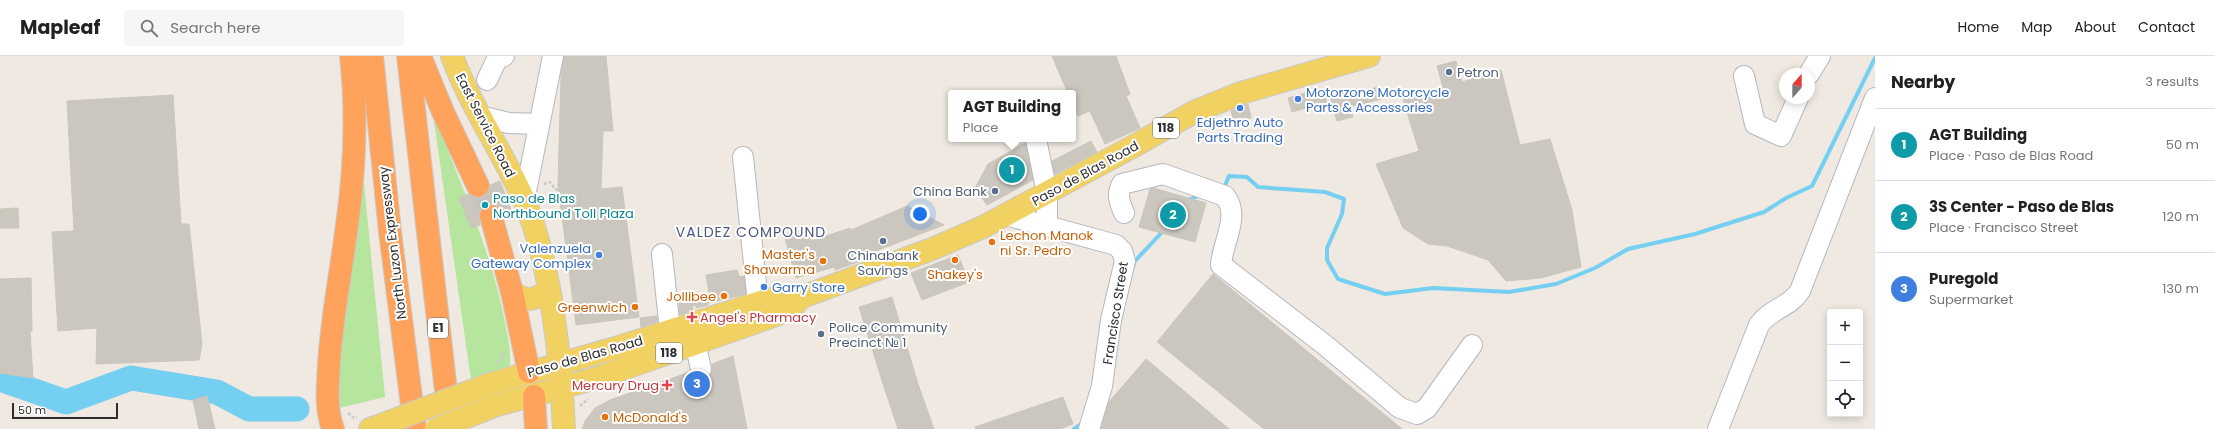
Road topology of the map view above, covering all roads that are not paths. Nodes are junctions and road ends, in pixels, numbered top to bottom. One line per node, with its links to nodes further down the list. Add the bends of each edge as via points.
1 (351, 56): 40 (highway, via 354,111 353,171 332,321 327,396 328,416)
2 (372, 56): 41 (highway, North Luzon Expressway, via 390,232)
3 (408, 56): 43 (highway, E1)
4 (420, 56): 19 (highway)
5 (452, 56): 15 (main road, East Service Road)
6 (504, 56): 12 (street, via 497,59)
7 (553, 56): 16 (street)
8 (1369, 56): 20 (main road, Paso de Blas Road / 118, via 1241,92 1194,112)
9 (1820, 56): 10 (street)
10 (1813, 68)
11 (1744, 76): 14 (street, via 1755,124 1781,136)
12 (487, 80)
13 (1875, 98): 47 (street, via 1800,291 1795,298 1764,317 1759,325)
14 (1795, 104)
15 (480, 116): 16 (street, via 509,123); 21 (main road, East Service Road)
16 (538, 124): 21 (street)
17 (1037, 142): 20 (street)
18 (743, 157): 30 (street)
19 (478, 186)
20 (1047, 193): 23 (main road, Paso de Blas Road / 118); 25 (street)
21 (524, 201): 27 (main road, East Service Road, via 540,250)
22 (1124, 213): 33 (street, via 1119,200 1122,184 1163,174 1225,196 1233,213 1221,256 1221,265 1406,410 1417,414 1427,408)
23 (1006, 215): 25 (street, Francisco Street); 29 (main road, Paso de Blas Road / 118, via 932,249)
24 (491, 216): 28 (highway)
25 (1047, 226): 46 (street, Francisco Street, via 1116,245 1122,251 1124,266 1111,320 1102,386)
26 (662, 254): 31 (street)
27 (548, 290): 28 (main road, via 531,300 520,298); 34 (main road, East Service Road)
28 (512, 292): 36 (highway)
29 (802, 297): 30 (main road, Paso de Blas Road / 118, via 780,296); 32 (main road, Paso de Blas Road / 118, via 790,309)
30 (758, 303): 31 (main road, Paso de Blas Road / 118)
31 (670, 331): 34 (main road, Paso de Blas Road / 118)
32 (695, 344): 35 (street); 37 (main road, Paso de Blas Road / 118)
33 (1472, 345)
34 (558, 365): 36 (main road, Paso de Blas Road / 118); 37 (main road, East Service Road)
35 (701, 369)
36 (529, 372): 38 (main road); 39 (main road, Paso de Blas Road / 118, bridge, via 493,375)
37 (561, 388): 38 (main road, Paso de Blas Road / 118); 45 (main road, East Service Road)
38 (534, 396): 42 (main road, Paso de Blas Road / 118, bridge, via 497,405); 44 (highway)
39 (380, 426)
40 (333, 429)
41 (415, 429)
42 (436, 429)
43 (451, 429)
44 (536, 429)
45 (564, 429)
46 (1089, 429)
47 (1718, 429)

